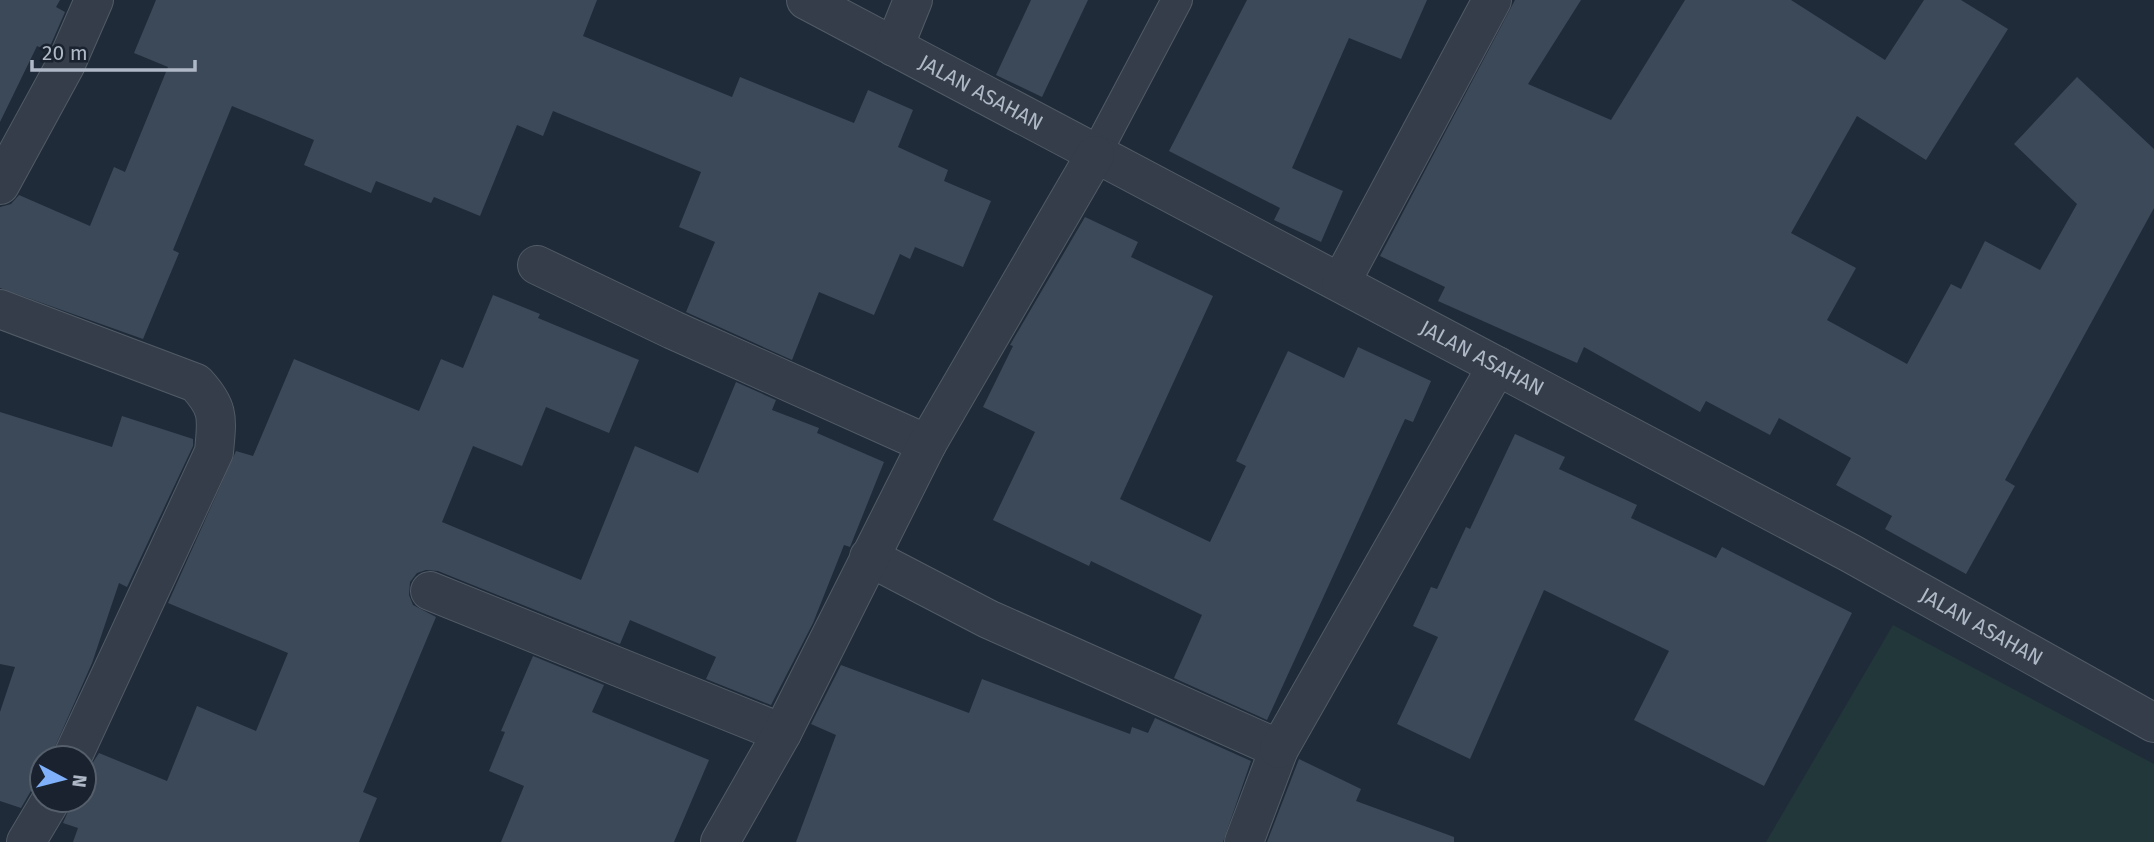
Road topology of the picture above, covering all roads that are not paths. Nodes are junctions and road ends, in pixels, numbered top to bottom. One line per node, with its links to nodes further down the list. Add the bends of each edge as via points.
1 (94, 0): 8 (street, via 66,64)
2 (806, 0): 6 (street, JALAN ASAHAN)
3 (913, 0): 6 (street)
4 (1177, 0): 7 (lane)
5 (1492, 0): 10 (street)
6 (894, 47): 7 (street, JALAN ASAHAN)
7 (1095, 155): 10 (street, JALAN ASAHAN); 13 (street)
8 (0, 185)
9 (537, 265): 13 (street)
10 (1340, 282): 12 (street, JALAN ASAHAN)
11 (0, 309): 18 (street, via 196,383 213,401 217,421 214,452)
12 (1497, 366): 16 (street, JALAN ASAHAN, via 1850,553); 19 (street)
13 (927, 444): 14 (street)
14 (869, 557): 17 (street); 19 (street, via 988,619)
15 (430, 591): 17 (street)
16 (2154, 723)
17 (782, 733): 22 (street)
18 (78, 744)
19 (1279, 749): 23 (street)
20 (43, 814): 21 (street)
21 (26, 842)
22 (720, 842)
23 (1244, 842)

